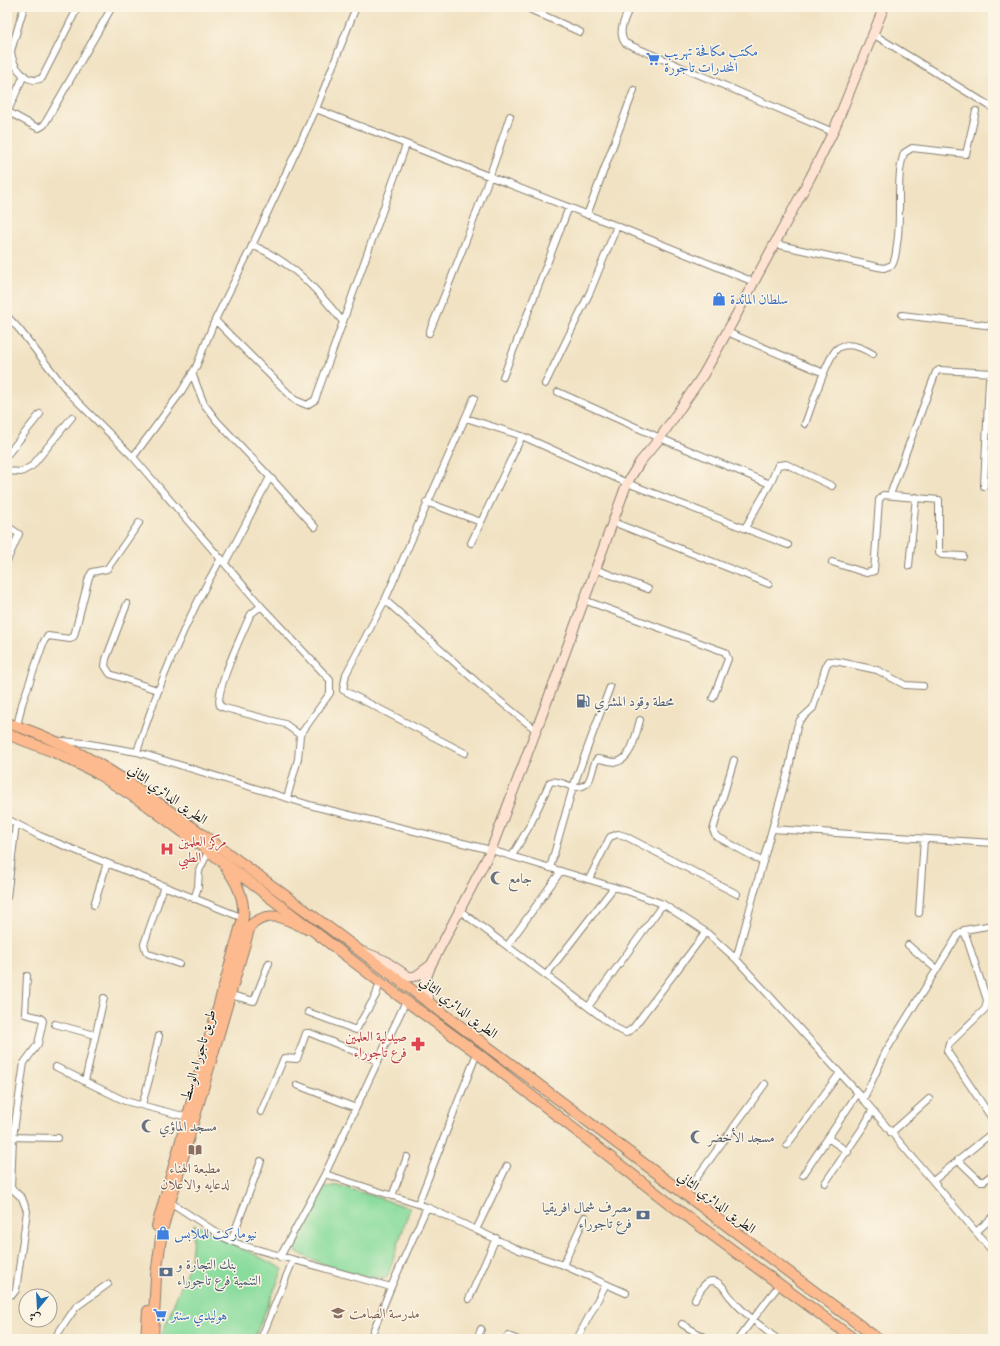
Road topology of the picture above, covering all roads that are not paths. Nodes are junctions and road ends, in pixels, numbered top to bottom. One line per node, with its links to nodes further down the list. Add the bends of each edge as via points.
1 (24, 7): 10 (street, via 11,51)
2 (78, 7): 10 (street, via 42,78 36,81)
3 (112, 7): 14 (street, via 44,125 39,128)
4 (356, 7): 12 (street)
5 (525, 7): 8 (street)
6 (630, 7): 17 (street, via 621,33 625,43)
7 (884, 7): 9 (main road)
8 (580, 32)
9 (873, 34): 13 (street); 17 (main road)
10 (24, 76): 14 (street)
11 (634, 90): 21 (street)
12 (316, 108): 18 (street); 23 (street)
13 (993, 108)
14 (7, 111)
15 (976, 111): 24 (street, via 966,154 912,148 904,153 900,185 900,227 892,265 878,267)
16 (510, 116): 19 (street)
17 (832, 132): 24 (main road)
18 (406, 144): 19 (street); 29 (street)
19 (490, 177): 20 (street); 32 (street)
20 (569, 208): 21 (street); 37 (street)
21 (587, 215): 22 (street)
22 (617, 226): 25 (street); 38 (street, via 590,292)
23 (252, 244): 28 (street); 29 (street, via 273,254 299,273)
24 (775, 244): 25 (main road)
25 (754, 282): 31 (main road)
26 (902, 315): 30 (street)
27 (7, 316): 48 (street, via 69,393)
28 (215, 320): 29 (street, via 295,400 307,405 315,400 320,391); 34 (street)
29 (343, 322)
30 (993, 326)
31 (727, 332): 35 (street); 46 (main road, via 703,375)
32 (429, 333)
33 (873, 354): 35 (street, via 853,345 838,347)
34 (192, 373): 48 (street); 50 (street, via 204,404)
35 (824, 373): 44 (street)
36 (993, 373): 54 (street, via 989,380); 55 (street, via 939,370 936,372)
37 (504, 377)
38 (545, 384)
39 (558, 392): 46 (street)
40 (474, 398): 43 (street)
41 (40, 414): 47 (street)
42 (72, 418): 49 (street, via 32,466 21,472)
43 (466, 418): 45 (street); 57 (street)
44 (805, 424)
45 (522, 436): 51 (street); 58 (street)
46 (660, 438): 51 (main road); 52 (street)
47 (7, 455)
48 (133, 457): 67 (street)
49 (7, 471)
50 (270, 477): 62 (street); 70 (street)
51 (627, 483): 59 (main road); 63 (street)
52 (770, 484): 53 (street, via 778,465 782,464); 63 (street)
53 (832, 486)
54 (984, 486)
55 (890, 495): 56 (street); 69 (street, via 881,495 879,500 874,571 866,573)
56 (916, 497): 66 (street, via 939,500 939,553); 71 (street)
57 (426, 502): 58 (street); 75 (street)
58 (481, 522): 64 (street)
59 (613, 522): 72 (main road); 73 (street)
60 (139, 523): 84 (street, via 108,569 92,572 89,577 74,636 70,639 48,636 44,641 22,704)
61 (7, 526): 68 (street, via 19,534)
62 (315, 527)
63 (745, 528): 65 (street)
64 (471, 543)
65 (788, 545)
66 (963, 556)
67 (221, 558): 70 (street); 81 (street)
68 (7, 561)
69 (832, 562)
70 (225, 563): 78 (street)
71 (909, 566)
72 (595, 569): 74 (street); 76 (main road)
73 (770, 584)
74 (648, 589)
75 (385, 600): 85 (street, via 481,686); 90 (street, via 346,674 344,690)
76 (584, 600): 82 (street, via 725,652 728,659); 85 (main road)
77 (127, 604): 81 (street, via 106,659 106,666 110,674)
78 (261, 606): 87 (street, via 330,680 330,693); 87 (street, via 248,620 221,686 218,703 225,708 285,724)
79 (923, 686): 96 (street, via 905,685 877,670 829,661 813,708 800,720 797,727)
80 (610, 687): 92 (street)
81 (157, 690): 89 (street)
82 (713, 698)
83 (640, 720): 92 (street, via 625,758 615,762 597,759 589,781 583,786)
84 (12, 724): 88 (main road, الطريق الدائري الثاني)
85 (536, 730): 99 (main road)
86 (7, 734): 100 (main road, الطريق الدائري الثاني, via 54,752 95,772 148,806)
87 (300, 735): 93 (street, via 298,758)
88 (53, 741): 89 (street, via 84,743); 124 (main road, الطريق الدائري الثاني, via 99,763 152,798)
89 (137, 752): 93 (street)
90 (465, 753)
91 (734, 760): 103 (street, via 712,830 716,836)
92 (573, 787): 101 (street, via 550,782); 105 (street)
93 (287, 798): 99 (street)
94 (7, 819): 95 (street)
95 (16, 824): 104 (street); 111 (street)
96 (772, 829): 97 (street); 103 (street)
97 (924, 839): 98 (street); 116 (street)
98 (993, 843)
99 (491, 850): 101 (street); 115 (main road)
100 (208, 852): 102 (main road, الطريق الدائري الثاني); 112 (street, via 199,871)
101 (512, 856): 105 (street)
102 (222, 862): 117 (main road, طريق تاجوراء الوسط, via 237,882 243,902); 121 (main road, الطريق الدائري الثاني)
103 (763, 862): 125 (street)
104 (107, 863): 108 (street); 114 (street)
105 (550, 868): 106 (street)
106 (561, 871): 107 (street); 123 (street)
107 (588, 879): 109 (street); 110 (street, via 610,837 618,834)
108 (164, 886): 112 (street); 127 (street, via 144,944 149,954)
109 (614, 887): 113 (street); 130 (street)
110 (737, 894)
111 (7, 898)
112 (194, 899): 117 (street)
113 (663, 904): 120 (street); 137 (street)
114 (94, 906)
115 (458, 910): 123 (street); 128 (main road)
116 (919, 913)
117 (243, 918): 156 (main road, طريق تاجوراء الوسط)
118 (993, 925): 119 (street)
119 (964, 930): 129 (street); 157 (street, via 987,1000 985,1009 949,1044 947,1050)
120 (706, 932): 125 (street); 137 (street, via 630,1032 623,1032)
121 (320, 935): 132 (main road, الطريق الدائري الثاني); 133 (main road, طريق تاجوراء الوسط, via 277,916 265,916 256,921 250,926)
122 (908, 945): 129 (street)
123 (507, 946): 130 (street)
124 (358, 950): 128 (main road, via 378,957 409,977 416,976); 136 (main road, الطريق الدائري الثاني)
125 (736, 959): 145 (street)
126 (269, 963): 133 (street, via 254,1001)
127 (179, 964)
128 (431, 965): 136 (main road, via 424,984)
129 (936, 969): 151 (street, via 886,1051)
130 (546, 975): 137 (street)
131 (27, 976): 160 (street, via 24,1014 41,1018 43,1021 38,1044 24,1063)
132 (380, 982): 135 (main road, الطريق الدائري الثاني); 138 (street, via 376,995 356,1030)
133 (230, 995): 172 (main road, طريق تاجوراء الوسط)
134 (104, 998): 140 (street)
135 (406, 1001): 142 (main road, الطريق الدائري الثاني); 143 (street)
136 (429, 1001): 163 (main road, الطريق الدائري الثاني)
137 (588, 1007)
138 (308, 1012)
139 (55, 1024): 140 (street)
140 (95, 1035): 146 (street)
141 (159, 1036): 152 (street)
142 (477, 1053): 166 (main road, الطريق الدائري الثاني); 182 (street)
143 (378, 1061): 153 (street); 155 (street, via 306,1033 297,1059 284,1058)
144 (56, 1067): 146 (street)
145 (839, 1074): 149 (street); 164 (street)
146 (85, 1081): 152 (street, via 109,1095)
147 (765, 1084): 179 (street)
148 (298, 1085): 153 (street)
149 (858, 1093): 151 (street); 162 (street)
150 (929, 1099): 159 (street)
151 (863, 1100): 154 (street)
152 (142, 1105): 156 (street)
153 (356, 1108): 173 (street)
154 (872, 1111): 159 (street); 165 (street)
155 (261, 1112)
156 (187, 1117): 172 (main road, طريق تاجوراء الوسط)
157 (993, 1120)
158 (993, 1132): 168 (street)
159 (891, 1133): 177 (street)
160 (10, 1137): 161 (street); 199 (street, via 11,1188 22,1198 27,1211 16,1290 14,1294)
161 (58, 1138)
162 (828, 1138): 165 (street); 175 (street)
163 (616, 1144): 166 (main road, via 614,1152); 171 (main road, الطريق الدائري الثاني)
164 (786, 1144)
165 (848, 1152): 178 (street)
166 (608, 1155): 176 (main road, الطريق الدائري الثاني)
167 (407, 1157): 180 (street)
168 (958, 1160): 174 (street, via 980,1181); 177 (street)
169 (261, 1161): 189 (street)
170 (507, 1166): 186 (street)
171 (645, 1167): 176 (main road, via 636,1170); 179 (main road, الطريق الدائري الثاني)
172 (175, 1174): 181 (main road, طريق تاجوراء الوسط); 207 (main road, طريق تاجوراء الوسط, via 153,1245)
173 (325, 1174): 180 (street); 191 (street)
174 (993, 1174)
175 (803, 1175)
176 (634, 1176): 196 (main road, الطريق الدائري الثاني)
177 (933, 1181): 187 (street)
178 (826, 1183)
179 (684, 1195): 218 (main road, الطريق الدائري الثاني)
180 (392, 1196): 182 (street)
181 (170, 1202): 189 (street); 208 (main road, طريق تاجوراء الوسط, via 159,1246)
182 (418, 1204): 183 (street)
183 (427, 1208): 186 (street); 197 (street)
184 (585, 1217): 193 (street)
185 (993, 1218): 187 (street)
186 (476, 1230): 188 (street)
187 (976, 1232): 190 (street)
188 (496, 1238): 193 (street, via 519,1250); 200 (street)
189 (231, 1241): 191 (street)
190 (993, 1252)
191 (280, 1257): 192 (street)
192 (293, 1260): 197 (street); 209 (street)
193 (563, 1265): 195 (street)
194 (108, 1284): 206 (street, via 76,1307)
195 (606, 1284): 198 (street); 214 (street)
196 (779, 1285): 202 (street); 217 (main road, الطريق الدائري الثاني)
197 (391, 1287): 210 (street)
198 (626, 1293)
199 (7, 1294)
200 (469, 1299)
201 (695, 1299): 202 (street, via 705,1284 712,1281)
202 (753, 1319): 205 (street); 216 (street)
203 (682, 1324): 215 (street)
204 (481, 1329): 211 (street)
205 (741, 1338)
206 (54, 1339)
207 (146, 1339)
208 (153, 1339)
209 (261, 1339)
210 (370, 1339)
211 (477, 1339)
212 (505, 1339): 213 (street, via 508,1336)
213 (516, 1339)
214 (577, 1339)
215 (707, 1339)
216 (777, 1339)
217 (854, 1339)
218 (878, 1339)

